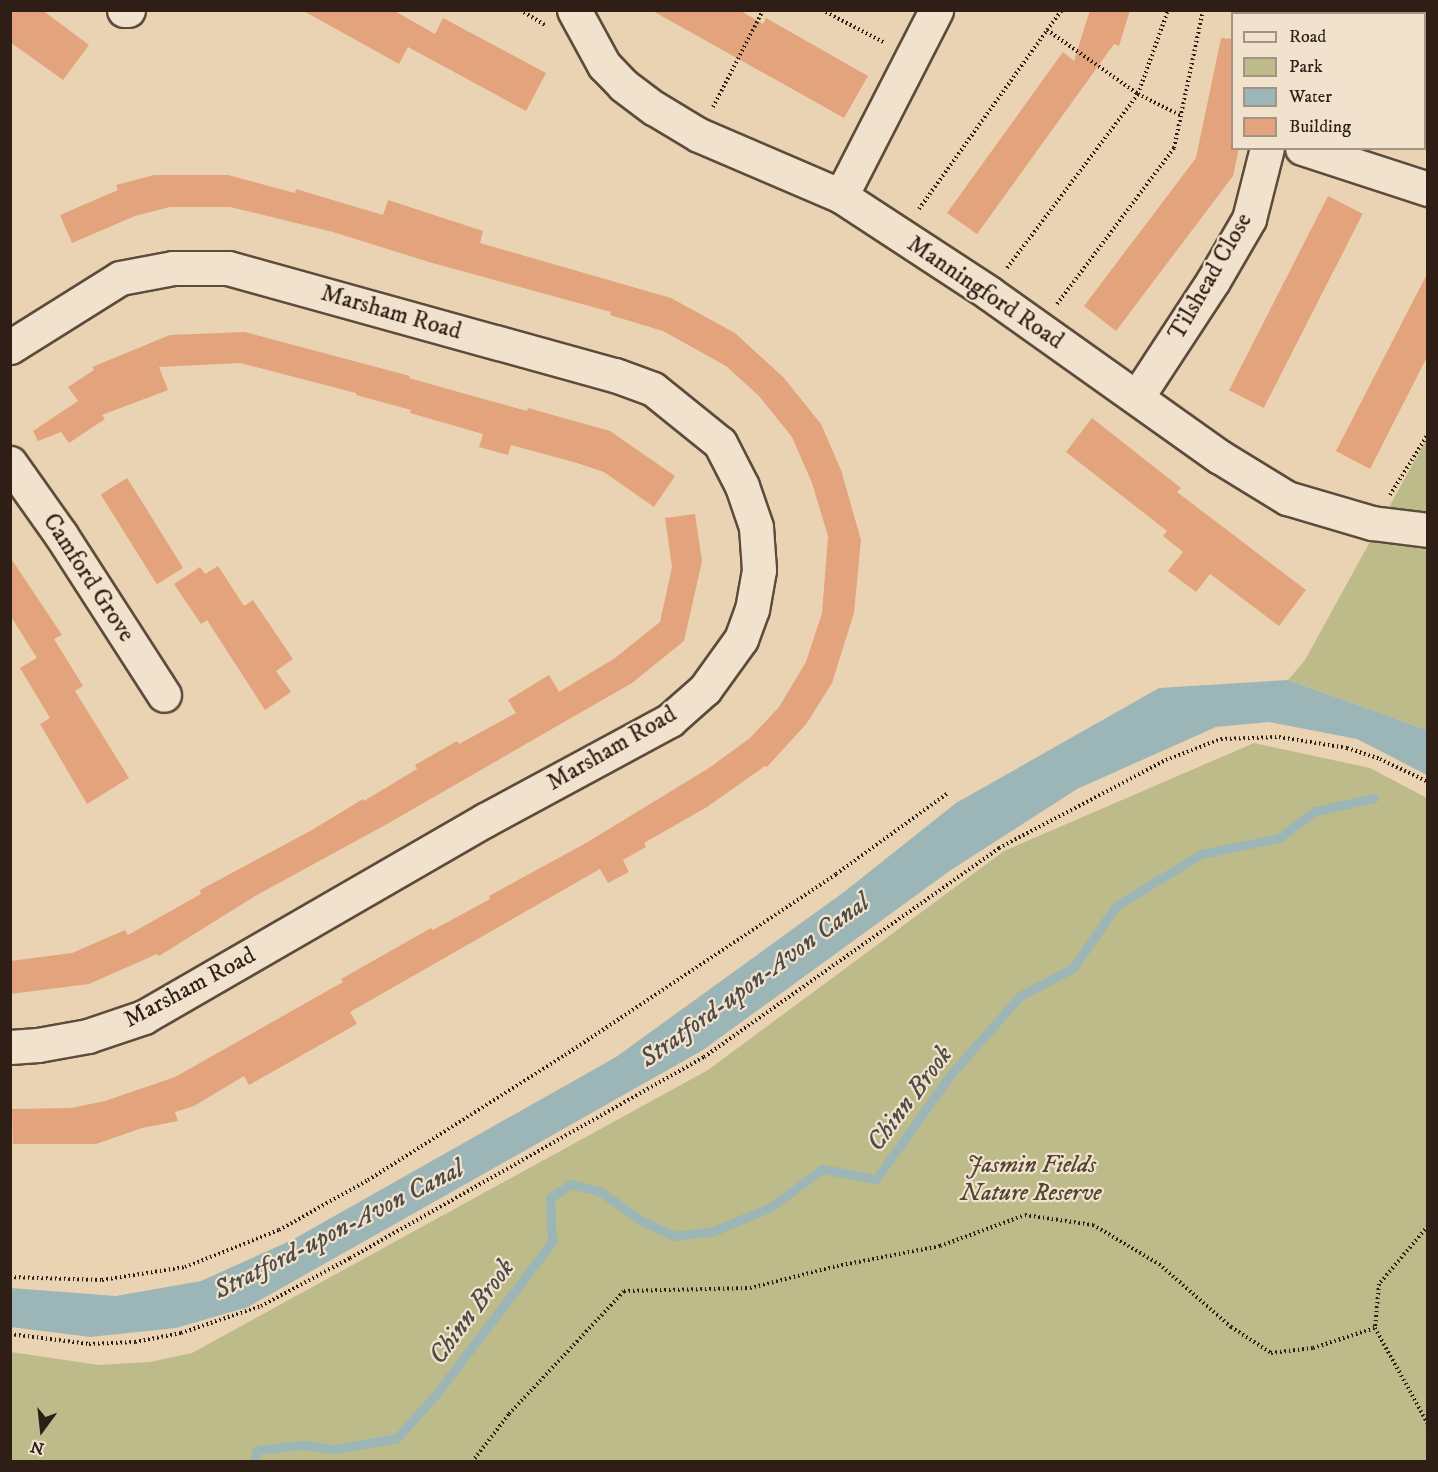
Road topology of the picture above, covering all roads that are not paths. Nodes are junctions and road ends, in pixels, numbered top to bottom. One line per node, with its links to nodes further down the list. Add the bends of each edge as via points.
1 (124, 10): 2 (street)
2 (128, 10)
3 (573, 10): 8 (street, Manningford Road, via 604,65 654,108 699,135)
4 (936, 10): 8 (street)
5 (1266, 150): 10 (street, Tilshead Close, via 1249,219)
6 (1308, 150): 7 (street)
7 (1428, 189)
8 (841, 196): 10 (street, Manningford Road)
9 (10, 347): 14 (street, Marsham Road, via 120,278 173,268 228,268 615,375 653,389 720,443 742,486 756,526 759,570 752,609 741,639 705,688 670,720 485,820 144,1017 88,1036)
10 (1137, 397): 12 (street, Manningford Road, via 1220,457 1287,498 1372,523)
11 (10, 463): 13 (street, Camford Grove)
12 (1428, 530)
13 (164, 695)
14 (10, 1047)

